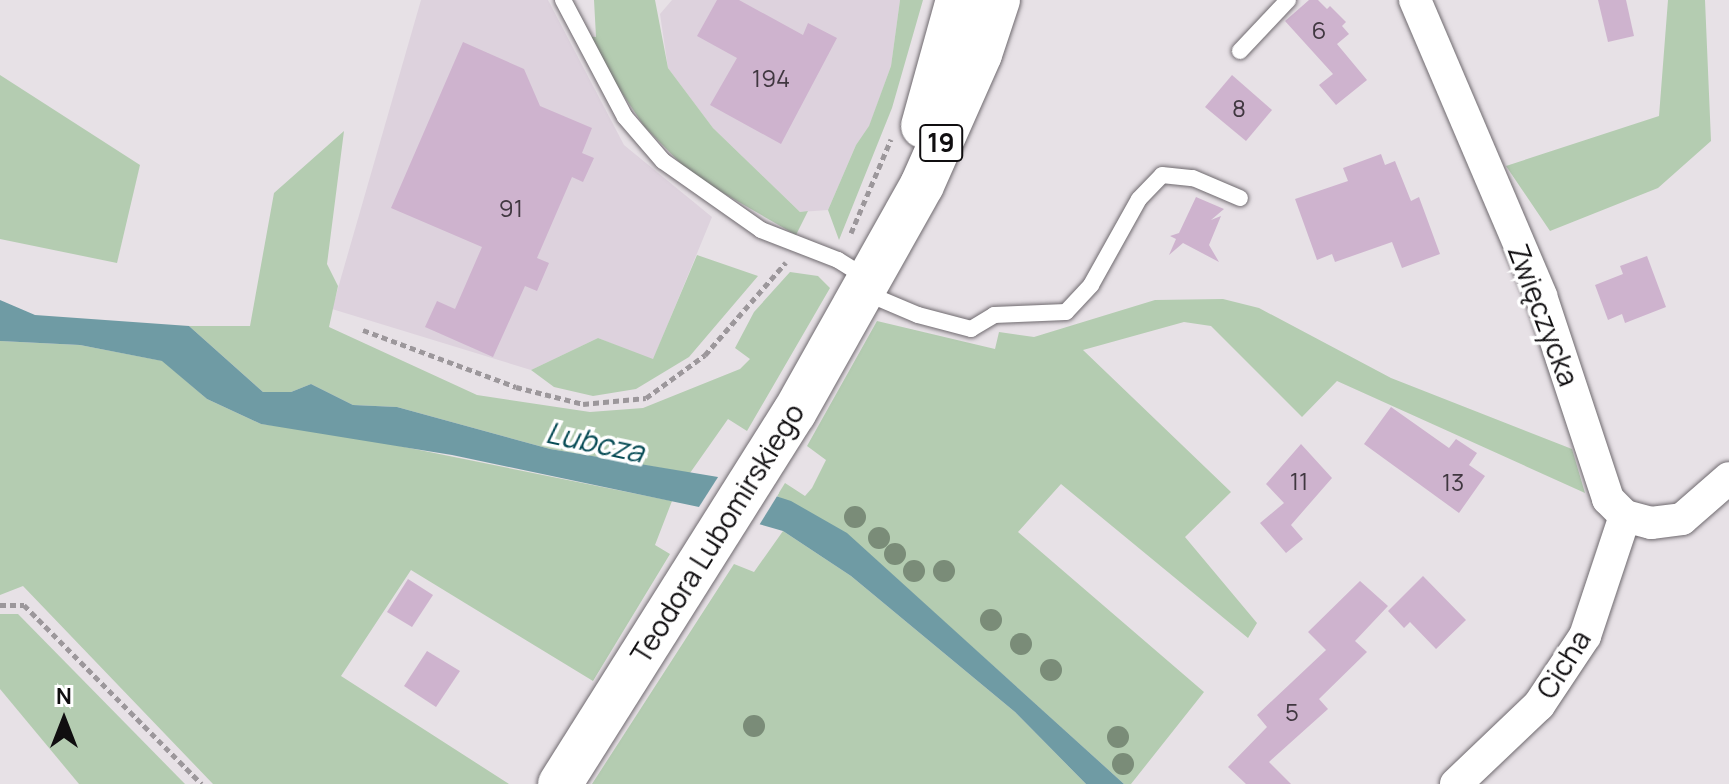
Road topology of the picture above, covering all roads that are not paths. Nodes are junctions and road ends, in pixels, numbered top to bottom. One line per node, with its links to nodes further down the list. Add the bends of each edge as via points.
1 (563, 0): 8 (lane, via 625,117 663,161 761,230 838,260)
2 (958, 0): 8 (highway, 19, via 929,109)
3 (998, 0): 8 (highway, 19, via 922,185)
4 (1288, 0): 6 (lane)
5 (1415, 0): 10 (street, Zwięczycka, via 1541,296 1608,499)
6 (1240, 51)
7 (1240, 198): 8 (lane, via 1193,178 1162,175 1139,199 1091,285 1066,312 994,315 971,329 918,315)
8 (864, 284): 11 (highway, Teodora Lubomirskiego / 19, via 794,413)
9 (1729, 478): 10 (street, via 1682,519 1651,523)
10 (1625, 516): 12 (street, Cicha, via 1585,636 1539,705)
11 (560, 784)
12 (1456, 784)

